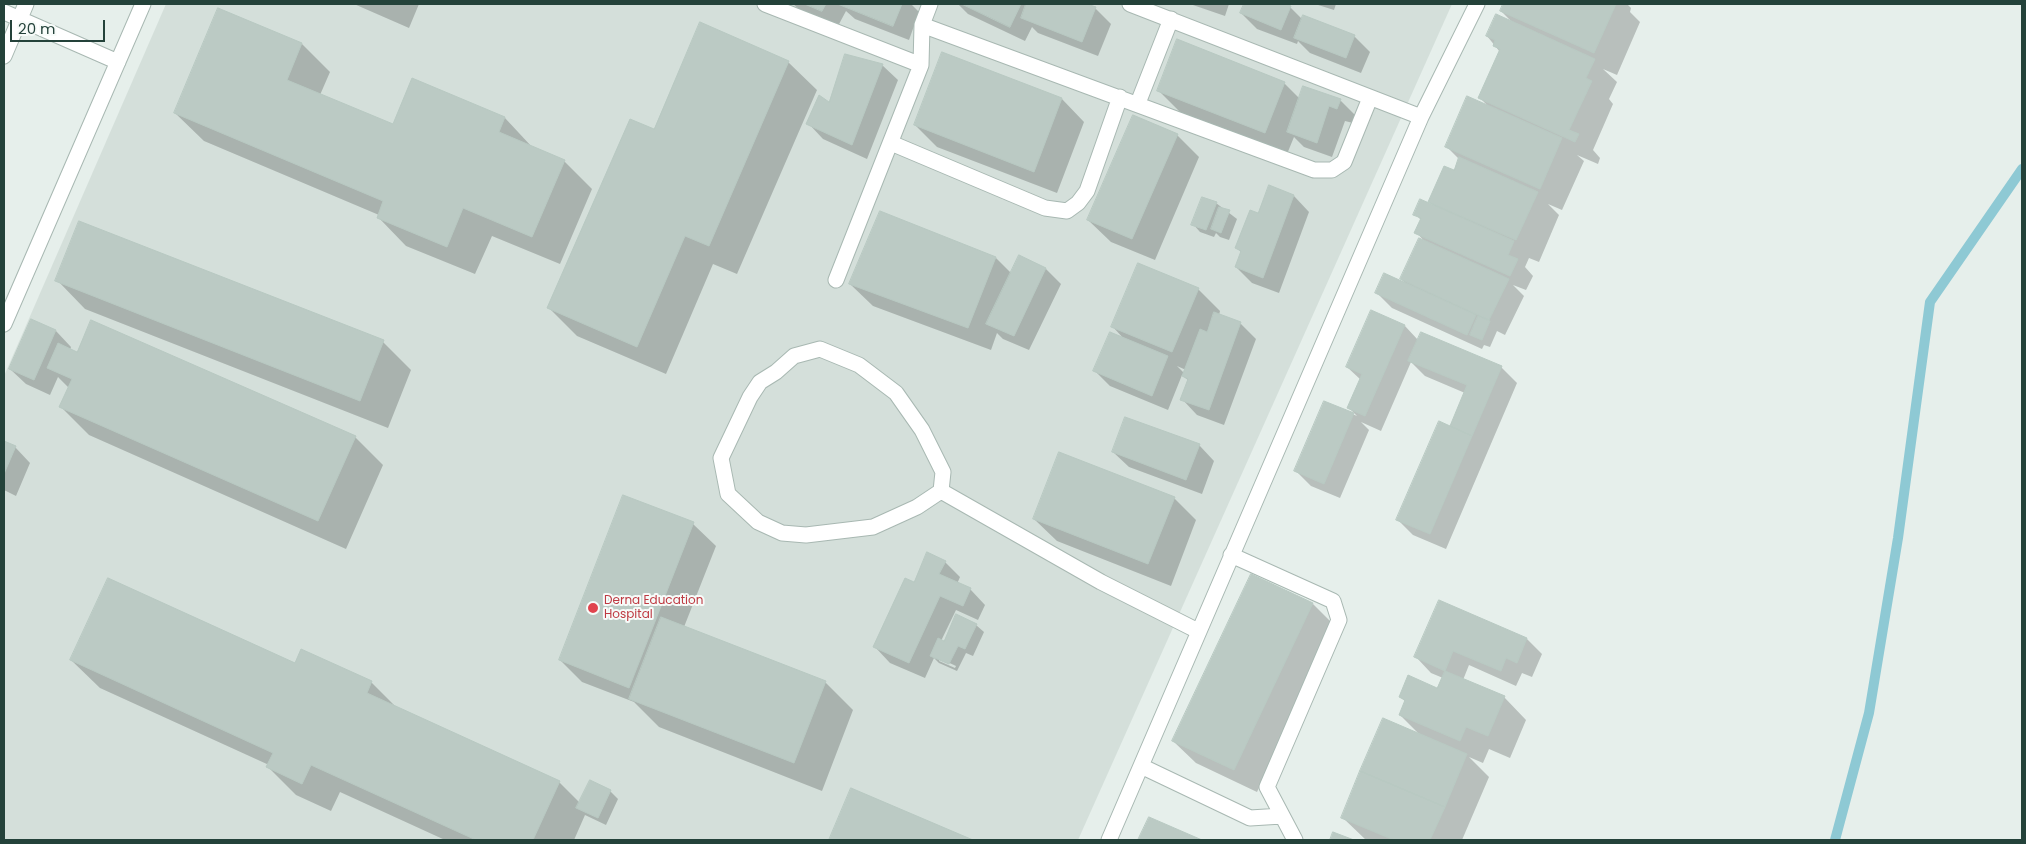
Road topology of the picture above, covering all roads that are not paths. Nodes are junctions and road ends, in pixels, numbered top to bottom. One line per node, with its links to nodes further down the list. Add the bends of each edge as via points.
1 (26, 4): 8 (street)
2 (765, 4): 13 (street)
3 (930, 4): 10 (street)
4 (1130, 4): 9 (street)
5 (1477, 4): 17 (street)
6 (137, 5): 12 (street)
7 (4, 12): 8 (street)
8 (19, 19): 11 (street); 12 (street)
9 (1171, 19): 15 (street); 16 (street)
10 (922, 25): 13 (street); 14 (street)
11 (4, 56)
12 (118, 62): 20 (street)
13 (921, 65): 18 (street)
14 (1120, 96): 16 (street); 18 (street, via 1087,191 1067,211 1044,208)
15 (1370, 98): 16 (street, via 1344,162 1332,170 1314,170); 17 (street)
16 (1138, 103)
17 (1422, 117): 22 (street)
18 (891, 143): 19 (street)
19 (836, 280)
20 (4, 324)
21 (941, 491): 21 (street, via 943,472 922,430 896,393 858,365 820,349 794,356 760,382 721,458 728,494 758,522 782,533 806,535 873,527 917,507); 23 (street, via 1101,582)
22 (1231, 555): 23 (street); 25 (street, via 1333,601 1339,620 1267,787)
23 (1198, 632): 24 (street)
24 (1141, 766): 25 (street, via 1250,818); 26 (street)
25 (1282, 816): 27 (street)
26 (1109, 840)
27 (1295, 840)

